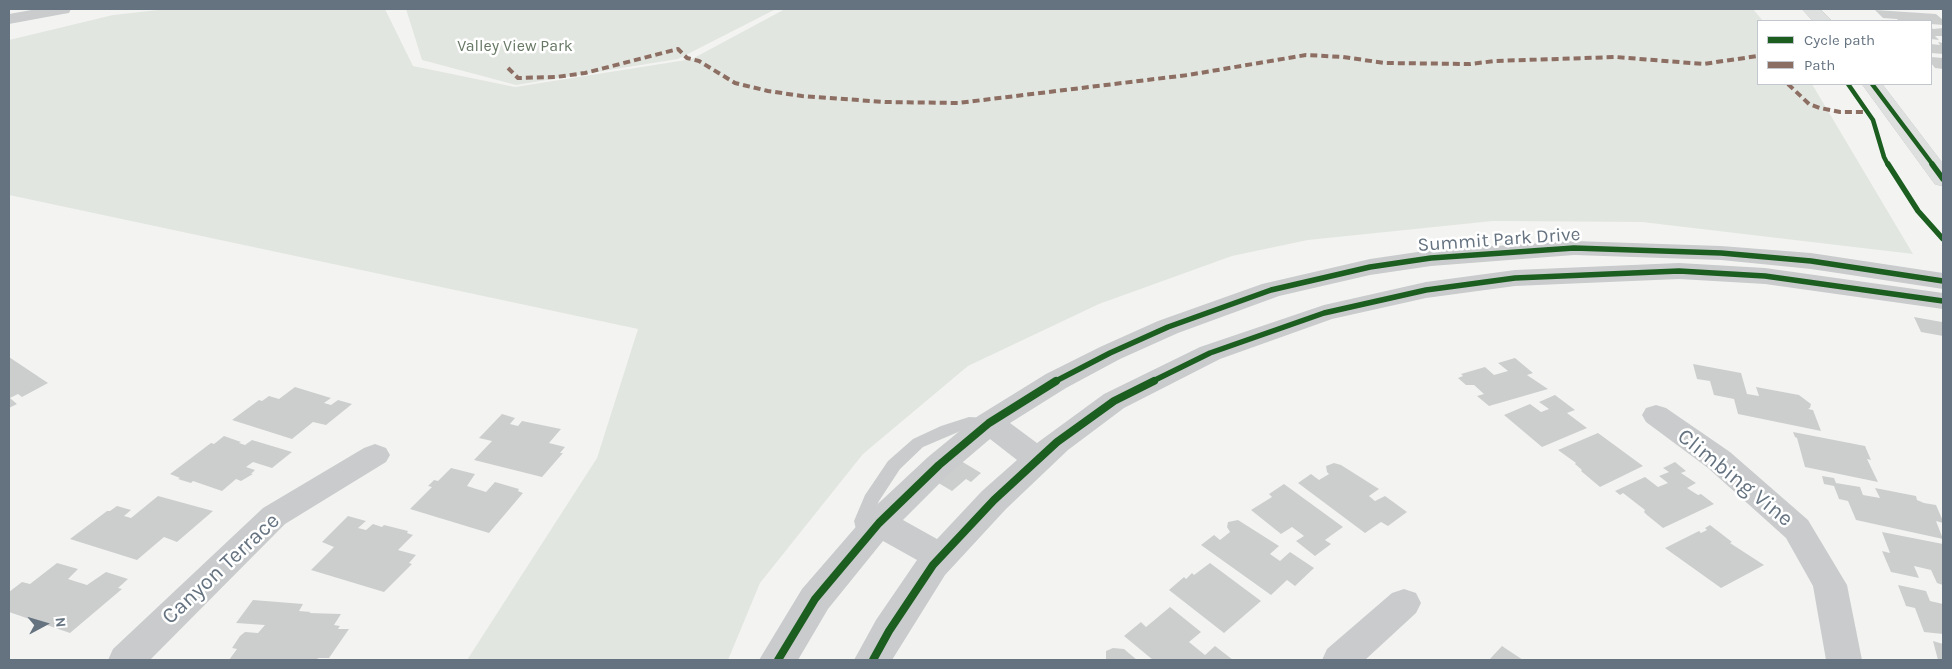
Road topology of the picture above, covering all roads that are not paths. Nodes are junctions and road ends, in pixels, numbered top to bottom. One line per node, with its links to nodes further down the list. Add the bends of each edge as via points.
1 (63, 9): 3 (street)
2 (1810, 9): 4 (main road)
3 (9, 19)
4 (1822, 20)
5 (1873, 85): 6 (main road)
6 (1943, 179)
7 (1943, 281): 10 (street, Summit Park Drive, via 1811,261 1666,250 1574,248 1431,258 1370,267 1271,290 1168,327 1056,381)
8 (1943, 301): 12 (street, Summit Park Drive, via 1765,276 1679,271 1515,278 1426,290 1324,313 1210,353 1114,401 1057,442)
9 (1656, 415): 20 (street, Climbing Vine, via 1719,460 1797,529 1830,585)
10 (988, 423): 12 (street); 13 (street, Summit Park Drive, via 939,465)
11 (375, 456): 16 (street, Canyon Terrace, via 274,516)
12 (1038, 460): 14 (street, Summit Park Drive, via 994,500)
13 (872, 531): 14 (street); 17 (street, Summit Park Drive, via 815,599)
14 (940, 558): 18 (street, Summit Park Drive, via 889,631)
15 (1404, 603): 19 (street)
16 (126, 660)
17 (778, 660)
18 (873, 660)
19 (1340, 660)
20 (1844, 660)

